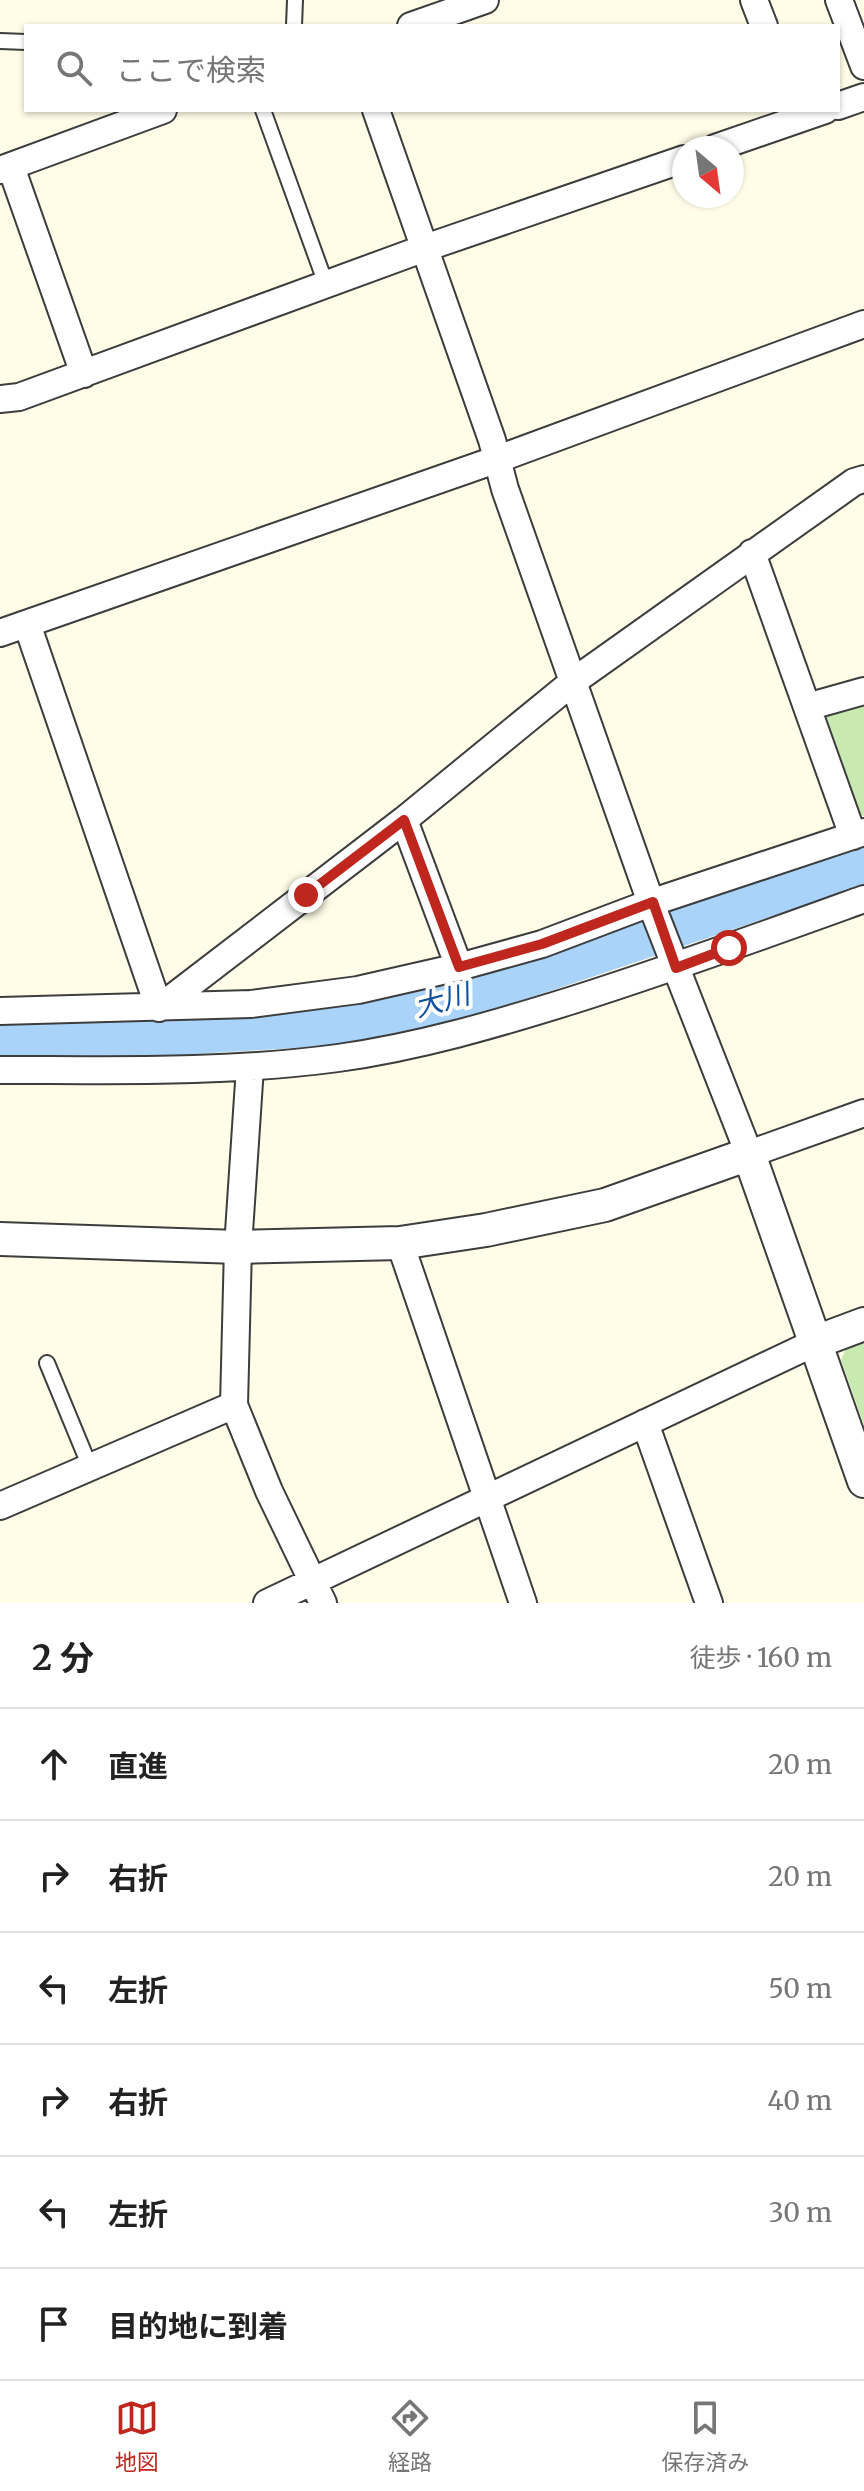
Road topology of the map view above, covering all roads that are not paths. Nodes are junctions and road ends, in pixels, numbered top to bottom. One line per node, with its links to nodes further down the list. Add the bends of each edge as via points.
1 (295, 0): 5 (lane)
2 (485, 0): 6 (street)
3 (754, 0): 7 (street)
4 (839, 0): 10 (street)
5 (294, 24)
6 (417, 24)
7 (763, 24)
8 (0, 41): 9 (lane)
9 (24, 42)
10 (864, 66)
11 (864, 97): 12 (street)
12 (840, 105)
13 (158, 112): 19 (street)
14 (264, 112): 21 (lane)
15 (377, 112): 20 (street)
16 (797, 115): 17 (street)
17 (744, 136)
18 (672, 163): 20 (street)
19 (5, 168): 23 (street)
20 (425, 248): 21 (street); 25 (street)
21 (327, 287): 23 (street)
22 (864, 324): 25 (street)
23 (84, 374): 24 (street)
24 (0, 399)
25 (498, 459): 28 (street); 30 (street)
26 (864, 479): 27 (street)
27 (752, 553): 30 (street); 32 (street)
28 (27, 624): 29 (street); 39 (street)
29 (0, 633)
30 (574, 681): 33 (street); 36 (street)
31 (864, 691): 32 (street)
32 (807, 707): 34 (street)
33 (404, 820): 38 (street); 39 (street)
34 (859, 834): 36 (street)
35 (864, 899): 37 (street)
36 (654, 908): 37 (street); 38 (street)
37 (674, 961): 41 (street, via 462,1034 340,1058); 44 (street)
38 (459, 967): 39 (street, via 358,990 251,1004)
39 (159, 1008): 40 (street)
40 (0, 1011)
41 (250, 1067): 42 (street); 47 (street)
42 (0, 1070)
43 (864, 1113): 44 (street)
44 (749, 1154): 46 (street, via 605,1205); 49 (street)
45 (0, 1239): 47 (street)
46 (400, 1243): 47 (street); 55 (street)
47 (238, 1247): 51 (street)
48 (864, 1324): 49 (street)
49 (816, 1342): 52 (street); 54 (street)
50 (47, 1363): 53 (lane)
51 (234, 1405): 53 (street); 57 (street)
52 (645, 1423): 55 (street); 60 (street)
53 (90, 1467): 56 (street)
54 (864, 1481)
55 (485, 1499): 57 (street); 59 (street)
56 (0, 1506)
57 (318, 1593): 58 (street)
58 (267, 1603)
59 (523, 1603)
60 (709, 1603)

